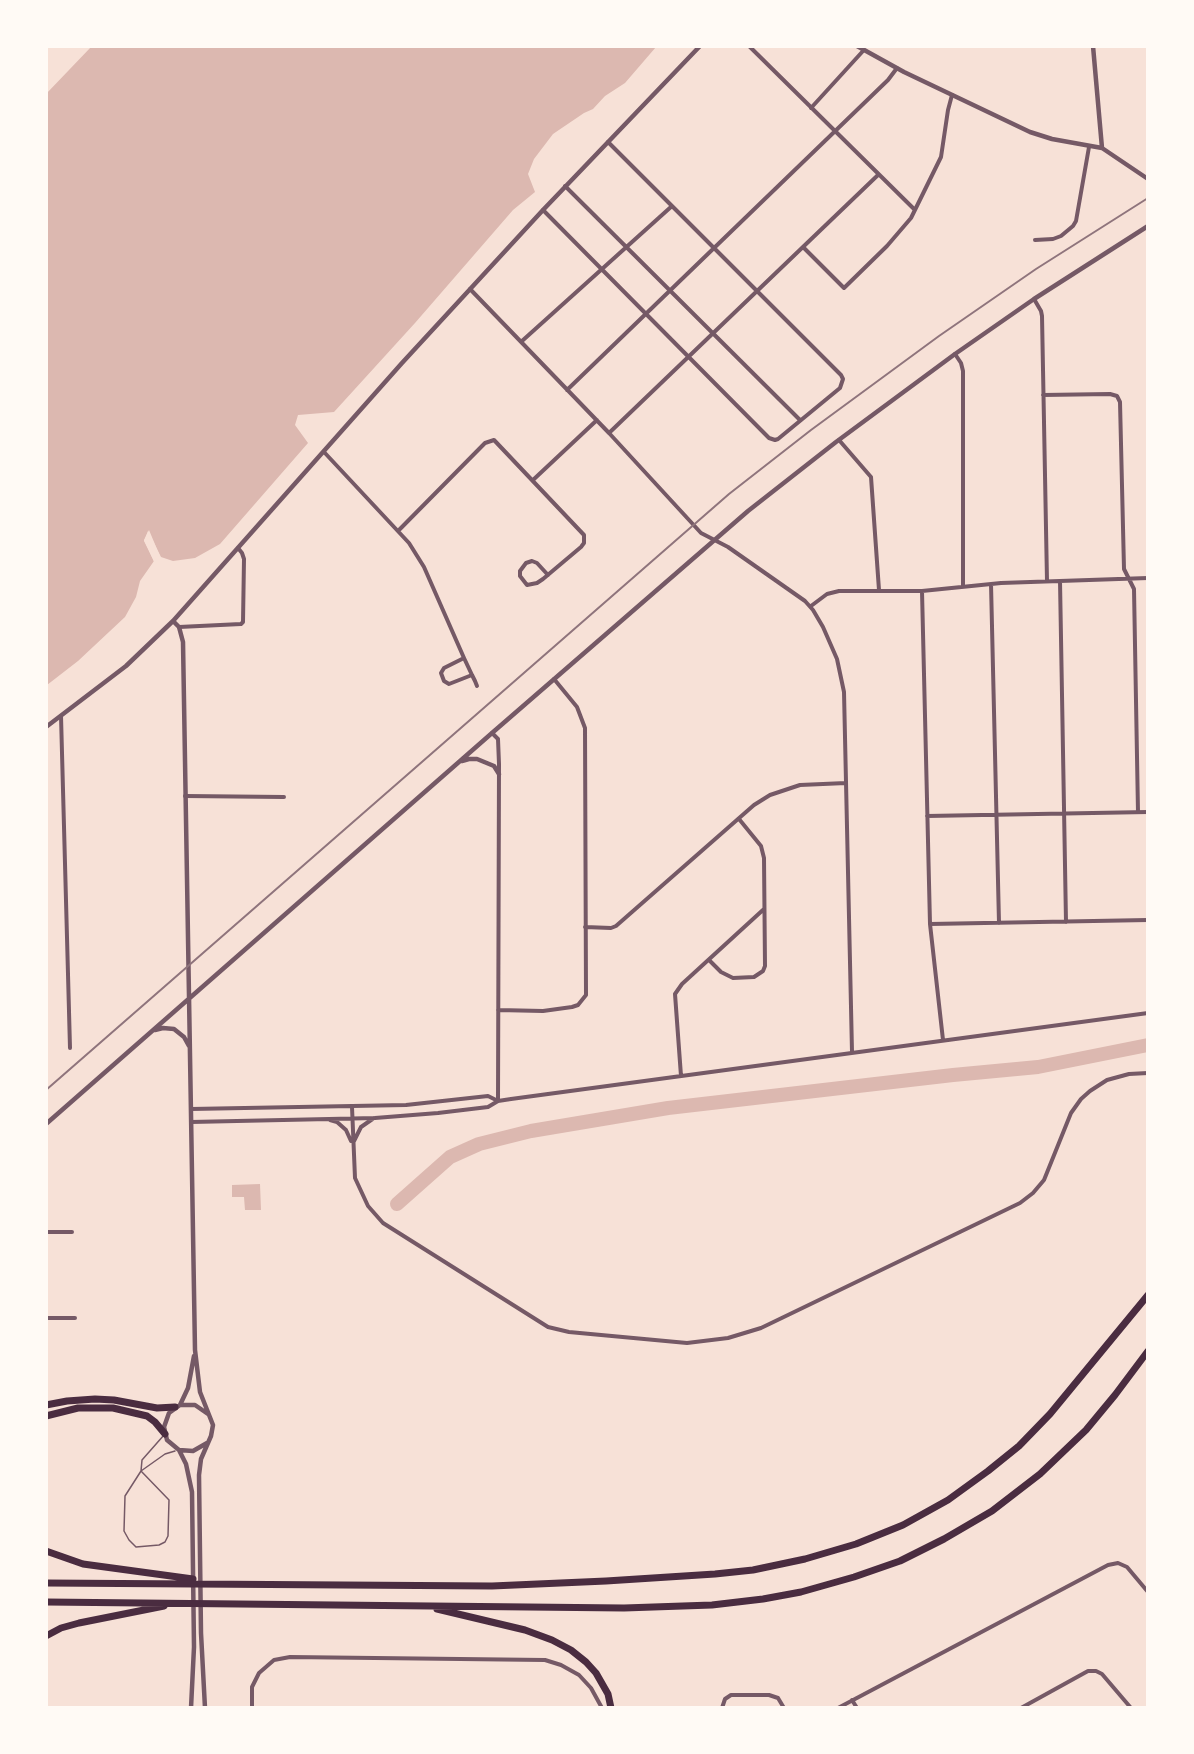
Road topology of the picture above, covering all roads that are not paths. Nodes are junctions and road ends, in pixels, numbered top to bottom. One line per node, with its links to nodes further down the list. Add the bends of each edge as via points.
1 (700, 46): 10 (street)
2 (749, 46): 8 (street)
3 (857, 46): 5 (street)
4 (1093, 46): 12 (street)
5 (863, 51): 6 (street); 8 (street)
6 (897, 68): 7 (street); 9 (street)
7 (952, 95): 11 (street, via 1029,132); 18 (street, via 941,157)
8 (811, 108): 9 (street)
9 (835, 132): 13 (street); 23 (street)
10 (608, 142): 15 (street); 16 (street)
11 (1089, 147): 12 (street); 20 (street, via 1073,226 1053,239)
12 (1102, 148): 14 (street)
13 (878, 175): 18 (street); 22 (street)
14 (1148, 179)
15 (566, 186): 17 (street); 21 (street)
16 (672, 206): 21 (street); 23 (street)
17 (543, 210): 24 (street); 25 (street)
18 (915, 210): 22 (street, via 902,231 846,288)
19 (1148, 226): 28 (street)
20 (1035, 240)
21 (626, 247): 24 (street); 26 (street)
22 (803, 247): 27 (street)
23 (714, 248): 26 (street); 27 (street)
24 (601, 269): 29 (street); 31 (street)
25 (470, 289): 31 (street); 40 (street)
26 (670, 290): 29 (street); 30 (street)
27 (756, 292): 30 (street); 37 (street, via 843,379 840,388)
28 (1034, 299): 32 (street); 35 (street, via 1042,316)
29 (646, 314): 33 (street); 34 (street)
30 (713, 333): 33 (street); 37 (street)
31 (522, 341): 34 (street)
32 (955, 354): 39 (street); 51 (street, via 963,370)
33 (688, 356): 37 (street, via 769,438 778,439); 38 (street)
34 (567, 390): 36 (street)
35 (1043, 395): 46 (street, via 1110,394 1119,399 1124,569); 48 (street)
36 (597, 420): 38 (street); 41 (street)
37 (800, 420)
38 (609, 433): 43 (street, via 701,534)
39 (838, 440): 43 (street); 52 (street, via 871,477)
40 (324, 452): 42 (street); 44 (street)
41 (533, 480): 42 (street, via 494,440 485,443); 45 (street, via 582,531 585,539 581,547)
42 (399, 530): 57 (street, via 423,566)
43 (714, 540): 54 (street); 59 (street)
44 (238, 548): 55 (street); 56 (street, via 244,559 243,622)
45 (548, 574): 45 (street, via 532,561 520,571 527,585)
46 (1129, 578): 47 (street); 49 (street); 69 (street, via 1134,589)
47 (1148, 578)
48 (1047, 581): 49 (street); 50 (street)
49 (1060, 581): 71 (street)
50 (991, 584): 51 (street); 72 (street)
51 (963, 586): 53 (street)
52 (879, 590): 53 (street); 54 (street, via 833,592)
53 (922, 591): 73 (street)
54 (811, 606): 66 (street, via 837,659 843,681)
55 (173, 621): 56 (street); 61 (street, via 126,666)
56 (179, 627): 67 (street, via 183,642)
57 (464, 658): 58 (street); 58 (street, via 442,670 444,681 453,684)
58 (472, 675): 60 (street)
59 (554, 679): 63 (street); 80 (street, via 577,707 585,728)
60 (477, 686)
61 (61, 716): 62 (street); 87 (street)
62 (46, 727)
63 (492, 733): 64 (street); 65 (street, via 498,740)
64 (457, 764): 65 (street, via 477,759 494,766); 82 (street)
65 (499, 774): 83 (street)
66 (846, 783): 74 (street, via 790,787 762,800); 89 (street)
67 (185, 796): 68 (street); 82 (street)
68 (284, 797)
69 (1138, 812): 70 (street); 71 (street)
70 (1148, 812)
71 (1063, 813): 72 (street); 77 (street)
72 (996, 815): 73 (street); 78 (street)
73 (927, 816): 79 (street)
74 (739, 819): 75 (street, via 763,852); 80 (street, via 616,926)
75 (764, 908): 81 (street); 81 (street, via 763,971 754,977 733,978)
76 (1148, 920): 77 (street)
77 (1066, 922): 78 (street)
78 (999, 923): 79 (street)
79 (930, 924): 86 (street)
80 (585, 927): 83 (street, via 583,1000 572,1007 543,1011)
81 (709, 960): 91 (street, via 675,994)
82 (189, 998): 85 (street); 88 (street)
83 (498, 1010): 92 (street)
84 (1148, 1013): 86 (street)
85 (150, 1032): 88 (street, via 174,1029); 99 (street)
86 (943, 1040): 89 (street)
87 (70, 1048)
88 (190, 1049): 94 (street)
89 (852, 1052): 91 (street)
90 (1148, 1073): 100 (street, via 1107,1080 1081,1099 1071,1113 1044,1180 1020,1203 769,1324 710,1341 662,1342 569,1332 541,1324 378,1218 357,1187)
91 (681, 1076): 92 (street)
92 (498, 1101): 93 (street, via 488,1096); 97 (street, via 483,1108)
93 (352, 1107): 94 (street); 96 (street)
94 (191, 1109): 98 (street)
95 (324, 1118): 96 (street); 98 (street); 100 (street, via 342,1125)
96 (353, 1118): 97 (street); 100 (street)
97 (375, 1118): 100 (street, via 358,1131)
98 (191, 1122): 106 (street)
99 (46, 1124)
100 (353, 1146)
101 (46, 1232): 102 (street)
102 (72, 1232)
103 (1148, 1295): 118 (highway, via 1050,1414 1003,1459 921,1516 836,1551 753,1570 606,1581 492,1586)
104 (46, 1318): 105 (street)
105 (75, 1318)
106 (195, 1350): 109 (street, via 187,1392); 111 (street, via 200,1392)
107 (1148, 1351): 122 (highway, via 1094,1422 1032,1481 964,1528 878,1569 801,1592 712,1605)
108 (46, 1405): 109 (highway, via 95,1399 153,1407)
109 (178, 1406): 111 (street, via 195,1405); 112 (street, via 166,1417)
110 (46, 1416): 112 (highway, via 83,1407 126,1410 150,1418)
111 (210, 1416): 113 (street, via 213,1429)
112 (165, 1434): 114 (street); 115 (lane, via 142,1460)
113 (208, 1442): 114 (street, via 197,1450); 126 (street, via 200,1469)
114 (179, 1450): 115 (lane, via 167,1453); 125 (street, via 192,1487)
115 (141, 1471): 115 (lane, via 125,1498 124,1531 136,1547 159,1545 168,1536 169,1502)
116 (46, 1551): 118 (highway, via 83,1564)
117 (46, 1583): 118 (highway)
118 (219, 1583)
119 (1148, 1593): 124 (street, via 1126,1568 1118,1563 1108,1565)
120 (46, 1602): 121 (highway)
121 (178, 1604): 122 (highway); 123 (highway, via 85,1621)
122 (426, 1606): 129 (highway, via 525,1630 571,1650 596,1673)
123 (46, 1636)
124 (852, 1700): 132 (street); 133 (street)
125 (191, 1707)
126 (205, 1707)
127 (252, 1707): 128 (street, via 257,1676 267,1664 282,1658 538,1660 561,1665 579,1675)
128 (602, 1707)
129 (611, 1707)
130 (722, 1707): 131 (street, via 731,1695 769,1695 778,1698)
131 (784, 1707)
132 (838, 1707)
133 (857, 1707)
134 (1021, 1707): 135 (street, via 1088,1671 1102,1674)
135 (1131, 1707)

